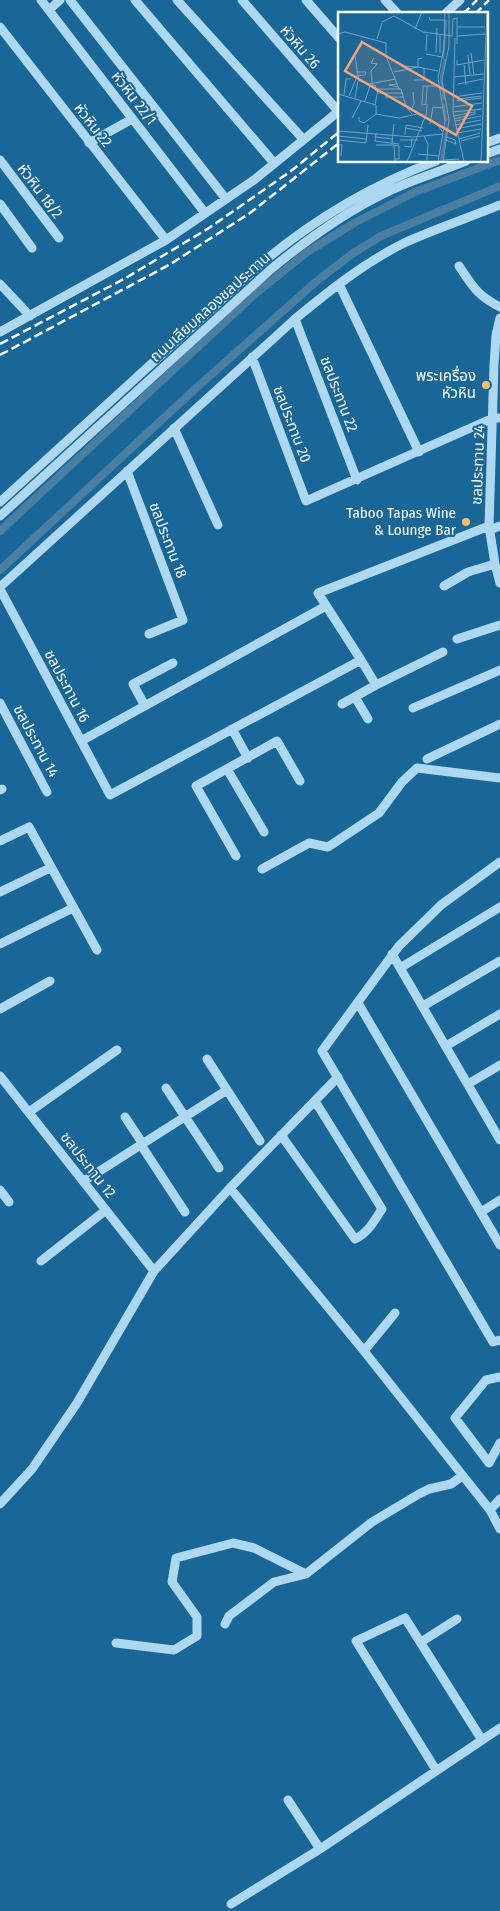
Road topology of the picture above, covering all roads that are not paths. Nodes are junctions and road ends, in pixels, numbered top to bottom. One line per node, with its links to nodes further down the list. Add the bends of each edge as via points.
1 (41, 0): 10 (street, หัวหิน 22/1)
2 (60, 0): 10 (street)
3 (70, 0): 27 (street)
4 (135, 0): 26 (street)
5 (176, 0): 18 (street)
6 (242, 0): 15 (street, หัวหิน 26)
7 (306, 0): 14 (street)
8 (385, 0): 11 (street)
9 (460, 0): 12 (street)
10 (49, 10): 16 (street, หัวหิน 22/1)
11 (396, 12)
12 (447, 12)
13 (0, 27): 19 (street, หัวหิน 22)
14 (338, 37)
15 (338, 111): 18 (street)
16 (132, 119): 19 (street); 30 (street, หัวหิน 22/1)
17 (500, 138): 20 (street)
18 (303, 139): 26 (street)
19 (89, 142): 32 (street, หัวหิน 22)
20 (488, 142)
21 (500, 149): 22 (street)
22 (488, 153)
23 (0, 160): 31 (street, หัวหิน 18/2)
24 (433, 162): 49 (street, ถนนเลียบคลองชลประทาน, via 354,198 292,238)
25 (463, 162): 50 (street, ถนนเลียบคลองชลประทาน, via 404,184 359,207 298,247)
26 (274, 163): 27 (street)
27 (226, 199): 30 (street)
28 (0, 204): 33 (street)
29 (500, 205): 36 (street, via 404,243)
30 (206, 213): 32 (street)
31 (59, 238)
32 (166, 240): 38 (street)
33 (32, 248)
34 (459, 266): 37 (street, via 474,289)
35 (0, 284): 38 (street)
36 (339, 284): 40 (street); 46 (street)
37 (500, 306)
38 (30, 316): 41 (street)
39 (500, 318): 43 (street, ชลประทาน 24)
40 (295, 319): 42 (street); 48 (street, ชลประทาน 22)
41 (0, 332)
42 (252, 357): 45 (street); 48 (street, ชลประทาน 20, via 306,501)
43 (497, 365): 44 (street, ชลประทาน 24)
44 (497, 418): 46 (street); 53 (street, ชลประทาน 24)
45 (174, 428): 47 (street); 51 (street)
46 (419, 452): 48 (street)
47 (127, 471): 57 (street); 60 (street, ชลประทาน 18, via 183,620)
48 (357, 480)
49 (0, 502)
50 (0, 516)
51 (218, 525)
52 (500, 526): 53 (street)
53 (489, 528): 54 (street, ชลประทาน 24); 58 (street, via 318,593)
54 (495, 564): 55 (street, ชลประทาน 24); 56 (street, via 468,572)
55 (500, 583)
56 (444, 586)
57 (0, 588): 75 (street, ชลประทาน 16)
58 (326, 606): 63 (street); 70 (street)
59 (500, 625): 61 (street)
60 (149, 634)
61 (457, 639)
62 (444, 652): 66 (street)
63 (361, 660): 66 (street); 74 (street)
64 (173, 663): 70 (street, via 133,684)
65 (500, 670): 71 (street)
66 (376, 685): 67 (street)
67 (355, 697): 69 (street); 72 (street)
68 (0, 703): 81 (street, ชลประทาน 14)
69 (342, 704)
70 (144, 706): 75 (street)
71 (413, 708)
72 (368, 719)
73 (500, 724): 77 (street)
74 (232, 730): 75 (street, ชลประทาน 16, via 110,795); 76 (street)
75 (81, 741)
76 (248, 758): 78 (street); 80 (street, via 277,741)
77 (427, 759)
78 (227, 769): 82 (street); 84 (street, via 196,786)
79 (500, 778): 87 (street, via 417,768 379,812 328,846 309,843)
80 (300, 780)
81 (47, 792)
82 (264, 832)
83 (0, 841): 86 (street, via 29,827)
84 (236, 856)
85 (500, 862): 93 (street, via 441,905)
86 (50, 868): 88 (street); 90 (street)
87 (262, 869)
88 (0, 892)
89 (500, 907): 95 (street)
90 (73, 908): 91 (street); 92 (street)
91 (0, 944)
92 (97, 950)
93 (392, 954): 95 (street); 97 (street)
94 (500, 961): 98 (street)
95 (400, 968): 98 (street)
96 (50, 981): 99 (street)
97 (358, 1003): 106 (street, via 322,1051); 127 (street)
98 (423, 1006): 101 (street)
99 (0, 1009)
100 (500, 1014): 101 (street)
101 (446, 1046): 107 (street)
102 (117, 1050): 111 (street)
103 (207, 1060): 109 (street)
104 (500, 1066): 107 (street)
105 (0, 1076): 111 (street, ชลประทาน 12)
106 (338, 1077): 110 (street); 132 (street, via 493,1342)
107 (468, 1084): 114 (street)
108 (166, 1088): 113 (street)
109 (228, 1090): 113 (street); 117 (street)
110 (315, 1101): 115 (street); 115 (street, via 382,1209 362,1236 355,1239)
111 (29, 1112): 120 (street, ชลประทาน 12)
112 (126, 1117): 118 (street)
113 (185, 1117): 118 (street); 119 (street)
114 (497, 1128): 116 (street)
115 (281, 1135): 121 (street)
116 (500, 1140)
117 (260, 1141)
118 (142, 1145): 120 (street); 126 (street)
119 (218, 1168)
120 (84, 1181): 125 (street, ชลประทาน 12)
121 (230, 1188): 130 (street); 133 (street)
122 (0, 1190): 124 (street)
123 (500, 1200): 127 (street)
124 (9, 1202)
125 (106, 1210): 129 (street); 130 (street, ชลประทาน 12)
126 (185, 1212)
127 (481, 1212): 128 (street)
128 (500, 1245)
129 (41, 1261)
130 (154, 1271): 138 (street, via 76,1403 32,1469)
131 (395, 1313): 133 (street)
132 (500, 1340)
133 (364, 1351): 136 (street)
134 (500, 1377): 135 (street, via 486,1380 455,1418 489,1463)
135 (500, 1443)
136 (462, 1476): 139 (street); 141 (street, via 451,1484 429,1488 372,1522)
137 (500, 1499): 139 (street)
138 (0, 1504)
139 (490, 1510): 140 (street)
140 (500, 1529)
141 (306, 1574): 143 (street, via 274,1582 229,1616); 145 (street, via 254,1548 233,1543 176,1558 172,1582 197,1617 197,1636 174,1650)
142 (457, 1619): 144 (street)
143 (225, 1624)
144 (421, 1642): 147 (street); 148 (street, via 405,1618 356,1642)
145 (116, 1643)
146 (500, 1728): 147 (street)
147 (482, 1740): 148 (street)
148 (436, 1770): 150 (street)
149 (288, 1800): 150 (street)
150 (320, 1849): 151 (street)
151 (231, 1904)

